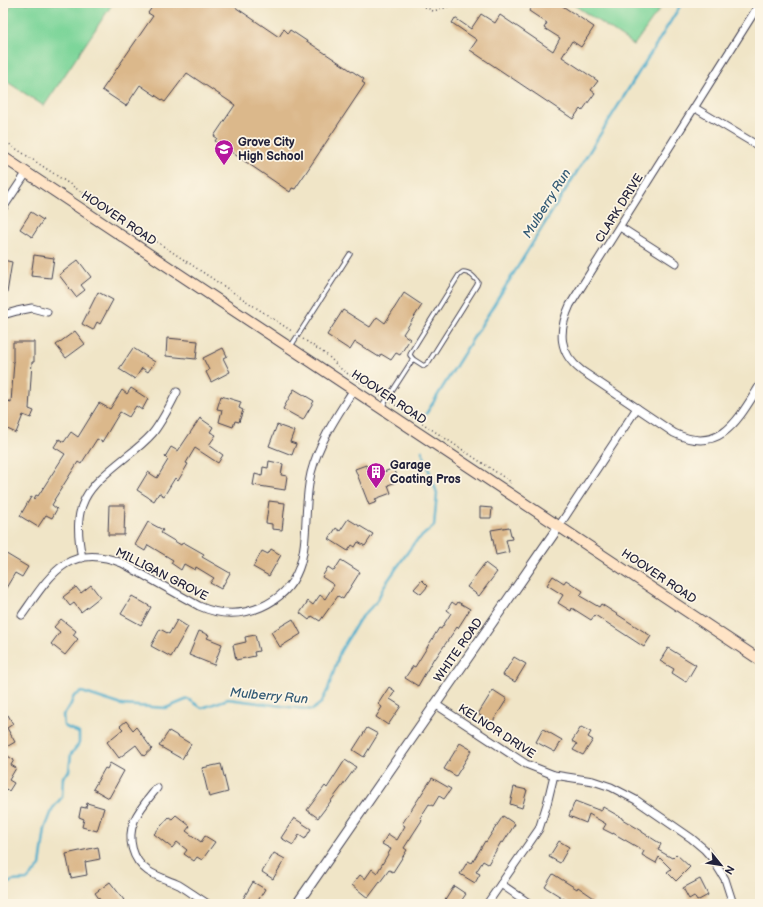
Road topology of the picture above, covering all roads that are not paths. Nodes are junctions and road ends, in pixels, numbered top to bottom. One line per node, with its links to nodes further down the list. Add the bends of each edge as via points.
1 (760, 3): 2 (street, CLARK DRIVE)
2 (695, 108): 3 (street); 7 (street, CLARK DRIVE)
3 (760, 148)
4 (3, 157): 5 (main road, HOOVER ROAD)
5 (27, 172): 6 (street); 12 (main road, HOOVER ROAD)
6 (3, 208)
7 (620, 228): 9 (street); 18 (street, CLARK DRIVE, via 570,305 562,326 562,337 567,355 576,367)
8 (350, 254): 12 (lane)
9 (676, 263)
10 (47, 312): 11 (street, via 32,308)
11 (3, 315)
12 (290, 347): 15 (main road, HOOVER ROAD)
13 (412, 359): 13 (lane, via 424,366 428,363 478,285 467,272 459,276 411,352); 17 (lane)
14 (760, 385): 18 (street, CLARK DRIVE, via 734,425 708,439 682,437)
15 (354, 389): 17 (main road, HOOVER ROAD); 20 (street, MILLIGAN GROVE, via 319,448 311,473 302,560 299,570 278,598 257,609 240,613 209,611 113,560 92,556)
16 (177, 392): 20 (street, via 151,434 102,476 88,493 79,518 78,541)
17 (384, 404): 19 (main road, HOOVER ROAD)
18 (637, 408): 19 (street, WHITE ROAD)
19 (559, 526): 22 (main road, HOOVER ROAD); 23 (street, WHITE ROAD)
20 (82, 558): 21 (street, MILLIGAN GROVE, via 60,566)
21 (22, 615)
22 (760, 660)
23 (435, 704): 24 (street, KELNOR DRIVE, via 526,764); 28 (street, WHITE ROAD)
24 (554, 775): 26 (street, via 539,829); 31 (street, KELNOR DRIVE, via 593,781 620,791 691,838 718,866)
25 (157, 788): 27 (street, via 138,814 132,828 130,836 134,854 148,871)
26 (501, 884): 29 (street); 30 (street)
27 (208, 904)
28 (296, 904)
29 (487, 904)
30 (530, 904)
31 (733, 904)

